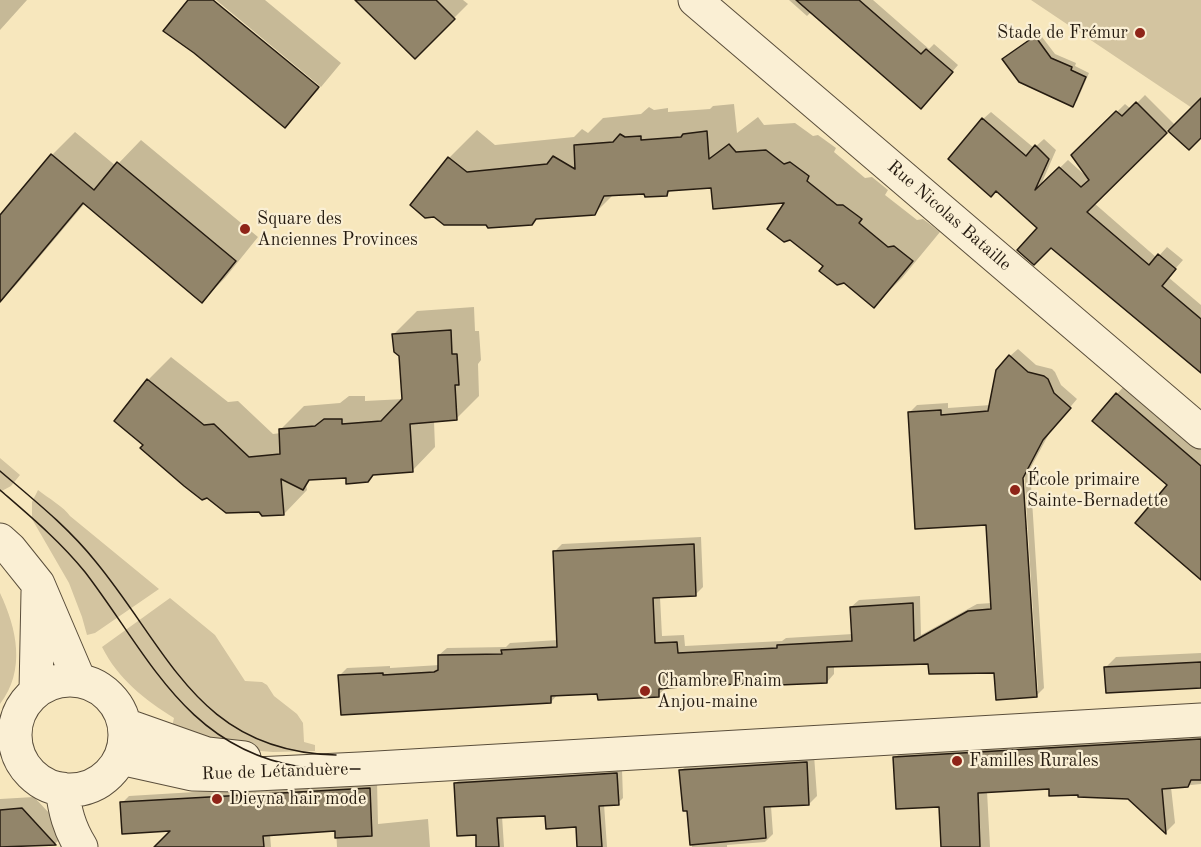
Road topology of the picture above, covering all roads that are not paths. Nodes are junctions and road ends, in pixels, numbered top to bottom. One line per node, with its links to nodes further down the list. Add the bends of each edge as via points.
1 (695, 0): 2 (street, Rue Nicolas Bataille)
2 (1201, 432)
3 (0, 540): 4 (street)
4 (38, 584): 5 (street); 6 (street)
5 (79, 680): 6 (street, via 61,680); 9 (street, via 109,695)
6 (36, 691): 10 (street, via 19,713)
7 (1201, 705): 12 (street, via 376,756)
8 (1201, 720): 12 (street)
9 (125, 725): 11 (street); 12 (street, Rue de Létanduère, via 207,754)
10 (8, 748): 13 (street, via 35,778)
11 (120, 758): 12 (street, Rue de Létanduère, via 192,774 235,775); 13 (street, via 111,773 97,783)
12 (348, 762)
13 (62, 789): 14 (street, via 67,819)
14 (81, 847)

